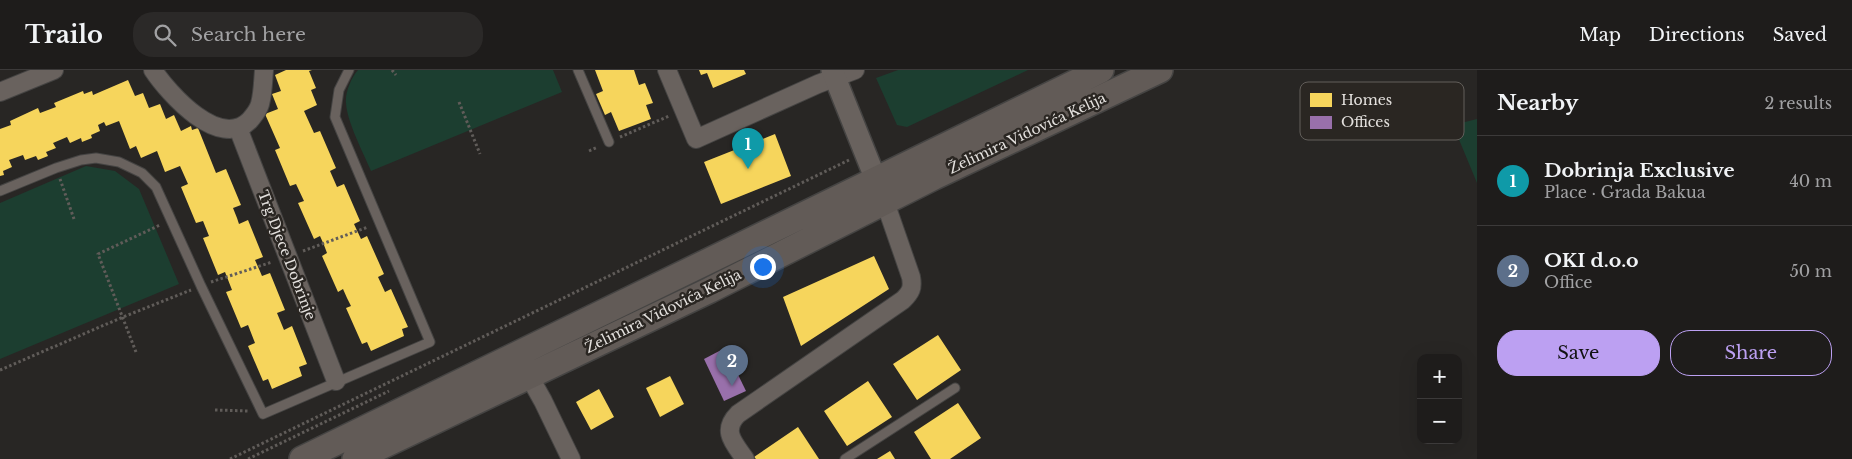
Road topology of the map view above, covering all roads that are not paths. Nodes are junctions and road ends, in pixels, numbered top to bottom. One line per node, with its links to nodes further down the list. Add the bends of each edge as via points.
1 (54, 70): 11 (street)
2 (153, 70): 12 (street, via 174,96 197,116 213,126 228,130)
3 (264, 70): 12 (street, via 260,105 255,115)
4 (349, 70): 18 (lane, via 339,90 335,117 430,342)
5 (578, 70): 13 (lane)
6 (667, 70): 10 (street, via 696,139)
7 (855, 70): 10 (street)
8 (1101, 70): 14 (main road, Želimira Vidovića Kelija)
9 (1160, 70): 16 (main road, Želimira Vidovića Kelija)
10 (834, 74): 14 (street)
11 (0, 92)
12 (238, 128): 18 (street, Trg Djece Dobrinje)
13 (609, 142)
14 (875, 178): 16 (street); 20 (main road, Želimira Vidovića Kelija)
15 (0, 192): 18 (lane, via 81,160 96,158 119,162 142,173 156,187 263,414)
16 (885, 202): 17 (main road, Želimira Vidovića Kelija); 23 (street, via 911,277 910,293 732,420 730,436)
17 (529, 376): 21 (main road, Želimira Vidovića Kelija); 22 (street)
18 (336, 381)
19 (955, 388): 24 (lane)
20 (302, 459)
21 (355, 459)
22 (571, 459)
23 (745, 459)
24 (845, 459)

